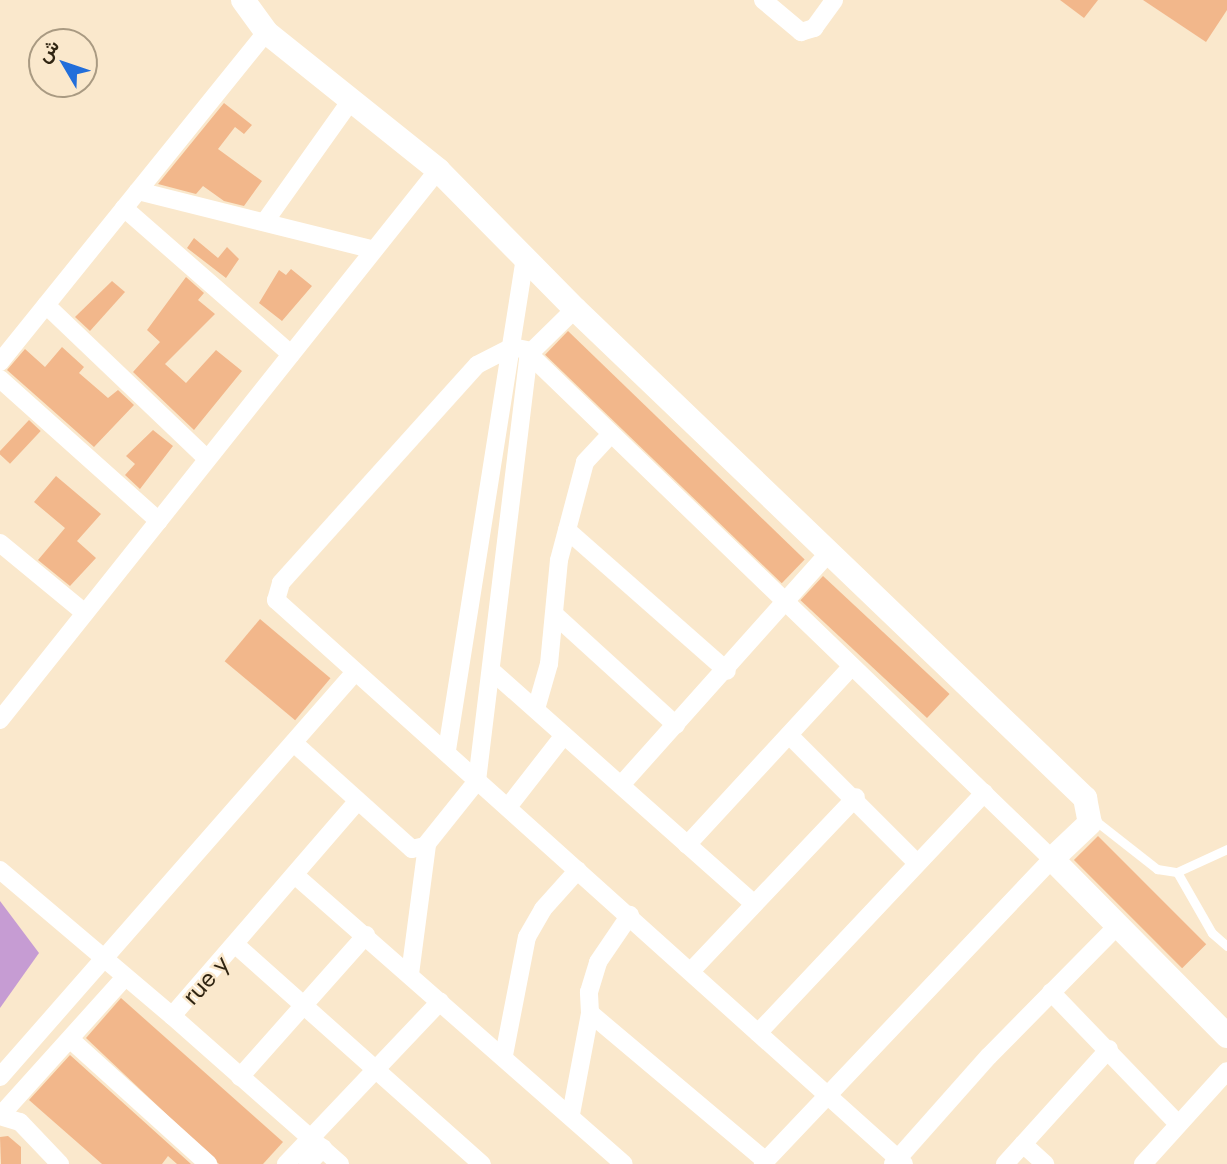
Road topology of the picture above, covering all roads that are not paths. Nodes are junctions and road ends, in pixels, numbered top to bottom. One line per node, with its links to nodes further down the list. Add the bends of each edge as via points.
1 (243, 0): 4 (street)
2 (762, 0): 3 (street, via 800,32 814,28)
3 (834, 0)
4 (265, 32): 5 (street); 7 (street)
5 (349, 102): 6 (street); 9 (street)
6 (438, 170): 10 (street); 11 (street)
7 (138, 191): 8 (street); 9 (street)
8 (124, 208): 12 (street); 15 (street)
9 (266, 220): 10 (street)
10 (374, 250): 15 (street)
11 (525, 258): 13 (street); 14 (street)
12 (46, 305): 16 (street); 19 (street)
13 (575, 309): 14 (street); 23 (street)
14 (524, 351): 18 (street); 29 (street, via 477,365 281,583 276,600); 30 (street); 37 (street)
15 (291, 354): 19 (street)
16 (0, 362)
17 (0, 379): 20 (street)
18 (611, 434): 21 (street, via 585,462); 24 (street)
19 (207, 459): 20 (street)
20 (159, 521): 25 (street)
21 (567, 530): 26 (street); 28 (street)
22 (0, 542): 25 (street)
23 (829, 552): 24 (street); 44 (street, via 1085,798)
24 (786, 602): 27 (street); 28 (street)
25 (85, 613): 32 (street)
26 (554, 614): 31 (street, via 549,664); 33 (street)
27 (852, 666): 35 (street); 40 (street)
28 (727, 671): 33 (street)
29 (355, 672): 36 (street); 37 (street)
30 (494, 672): 31 (street); 38 (street)
31 (536, 709): 34 (street)
32 (1, 716)
33 (676, 726): 39 (street)
34 (564, 735): 39 (street); 43 (street)
35 (789, 735): 41 (street); 46 (street)
36 (295, 744): 42 (street); 60 (street)
37 (447, 750): 38 (street)
38 (477, 780): 43 (street); 45 (street)
39 (621, 785): 46 (street)
40 (984, 793): 48 (street); 49 (street)
41 (856, 797): 49 (street); 54 (street)
42 (356, 803): 45 (street, via 412,849); 53 (street, rue y)
43 (508, 807): 51 (street)
44 (1091, 817): 48 (street); 52 (lane, via 1157,869)
45 (426, 845): 62 (street)
46 (687, 845): 54 (street)
47 (1227, 849): 52 (lane)
48 (1052, 859): 56 (street); 78 (street)
49 (915, 862): 69 (street)
50 (0, 870): 60 (street)
51 (578, 870): 55 (street); 73 (street, via 530,930)
52 (1177, 872): 59 (lane, via 1212,933)
53 (296, 876): 57 (street); 58 (street, rue y)
54 (754, 904): 61 (street)
55 (630, 915): 61 (street); 67 (street, via 598,962 589,992)
56 (1119, 924): 64 (street); 70 (street)
57 (366, 935): 62 (street); 66 (street)
58 (237, 946): 66 (street); 68 (street, rue y)
59 (1227, 946)
60 (105, 959): 63 (street); 76 (street)
61 (692, 970): 69 (street)
62 (410, 974): 65 (street)
63 (125, 977): 68 (street); 71 (street)
64 (1051, 992): 72 (street); 85 (street)
65 (440, 1002): 73 (street); 74 (street)
66 (306, 1004): 74 (street); 77 (street)
67 (590, 1013): 79 (street); 84 (street)
68 (173, 1016): 77 (street, rue y)
69 (758, 1033): 78 (street)
70 (1227, 1036)
71 (71, 1040): 80 (street); 87 (street)
72 (1109, 1049): 81 (street); 83 (street)
73 (504, 1055): 79 (street)
74 (377, 1068): 82 (street); 91 (street)
75 (1227, 1070): 81 (street)
76 (0, 1077)
77 (240, 1077): 82 (street, rue y)
78 (827, 1098): 84 (street); 85 (street)
79 (571, 1114): 92 (street)
80 (0, 1116): 86 (street, via 20,1122)
81 (1178, 1124): 95 (street)
82 (316, 1143): 88 (street); 89 (street); 90 (street, rue y)
83 (1023, 1144): 93 (street); 94 (street)
84 (764, 1162)
85 (898, 1162)
86 (60, 1164)
87 (208, 1164)
88 (285, 1164)
89 (308, 1164)
90 (340, 1164)
91 (482, 1164)
92 (624, 1164)
93 (1005, 1164)
94 (1045, 1164)
95 (1143, 1164)

